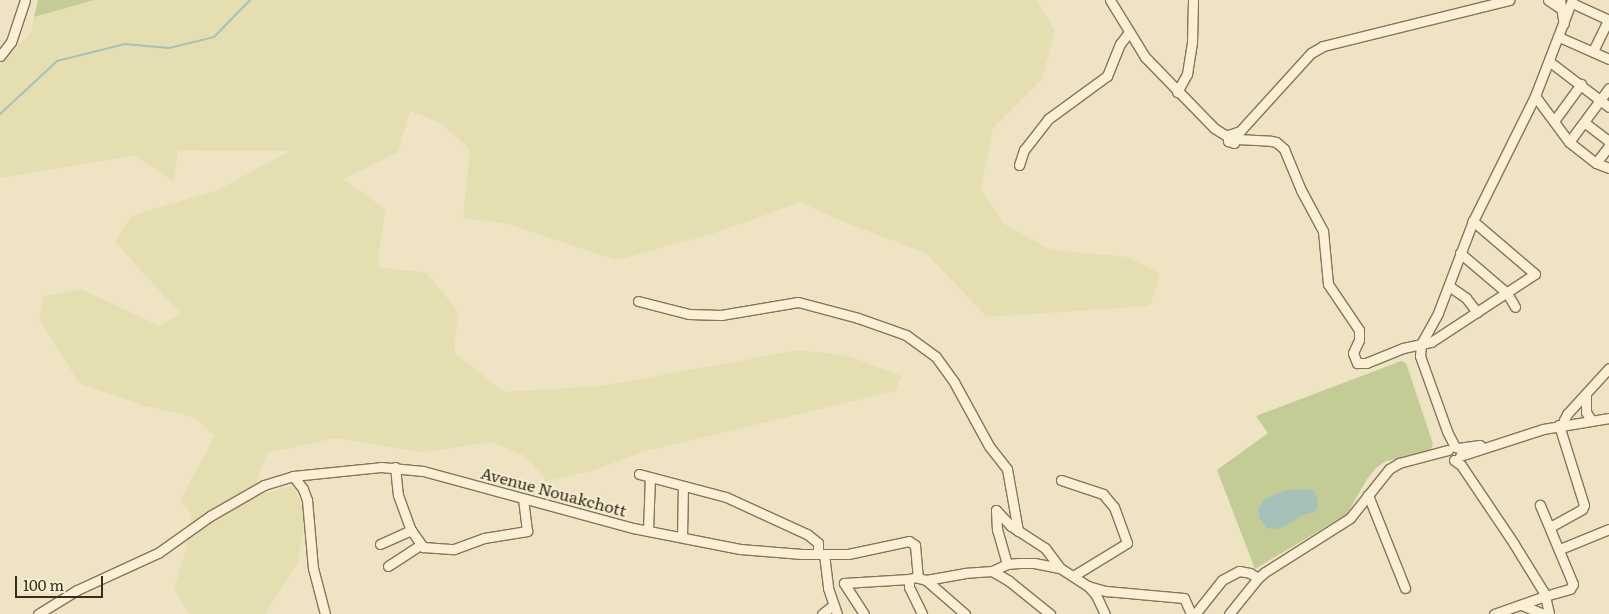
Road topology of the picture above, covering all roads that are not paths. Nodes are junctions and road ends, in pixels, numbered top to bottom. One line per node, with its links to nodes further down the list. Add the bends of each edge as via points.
1 (25, 0): 13 (street, via 11,42)
2 (1110, 0): 10 (street)
3 (1193, 0): 18 (street, via 1187,74)
4 (1509, 0): 24 (street, via 1322,46 1311,53)
5 (1548, 0): 7 (street)
6 (1572, 2): 8 (street); 9 (street)
7 (1560, 4): 9 (street)
8 (1609, 20): 12 (street)
9 (1564, 24): 11 (street)
10 (1129, 32): 18 (street, via 1145,57); 29 (street, via 1120,44 1107,76 1048,120 1024,150)
11 (1559, 38): 12 (street); 15 (street)
12 (1593, 51): 14 (street)
13 (0, 56)
14 (1609, 59)
15 (1550, 62): 16 (street); 19 (street)
16 (1581, 84): 20 (street); 22 (street)
17 (1609, 88): 20 (street)
18 (1177, 92): 24 (street, via 1214,128)
19 (1535, 96): 22 (street); 31 (street)
20 (1601, 100): 21 (street); 23 (street)
21 (1609, 107)
22 (1554, 121): 26 (street)
23 (1585, 122): 25 (street); 26 (street)
24 (1233, 136): 38 (street, via 1276,142 1284,149 1323,231 1328,284 1359,330 1359,340 1353,353 1358,363)
25 (1609, 140)
26 (1569, 142): 28 (street)
27 (1609, 146): 28 (street)
28 (1596, 163): 30 (street)
29 (1019, 165)
30 (1609, 168)
31 (1473, 220): 32 (street); 34 (street, via 1535,274)
32 (1460, 253): 33 (street); 34 (street)
33 (1449, 286): 37 (street, via 1466,298); 38 (street)
34 (1507, 293): 36 (street); 37 (street)
35 (638, 300): 58 (street, via 689,314 721,315 798,302 906,335 936,357 989,446 1007,469)
36 (1515, 306)
37 (1477, 312): 38 (street, via 1431,342)
38 (1421, 344): 44 (street, via 1420,356)
39 (1609, 368): 40 (street)
40 (1586, 394): 42 (street, via 1586,412); 43 (street, via 1567,414)
41 (1609, 418): 42 (street)
42 (1591, 420): 43 (street)
43 (1562, 425): 44 (street); 54 (street, via 1584,505)
44 (1455, 454): 51 (street, via 1399,463 1389,469); 75 (street, via 1544,590)
45 (395, 467): 47 (street, Avenue Nouakchott); 52 (street, Avenue Nouakchott, via 423,470); 56 (street, via 398,495)
46 (639, 474): 48 (street)
47 (293, 476): 77 (street, Avenue Nouakchott, via 264,485 210,516 158,553 96,580); 81 (street, via 307,500 313,568)
48 (650, 477): 50 (street); 57 (street)
49 (1061, 480): 68 (street, via 1103,494 1114,507 1127,543)
50 (683, 487): 59 (street); 63 (street, via 726,497 808,534 818,543)
51 (1368, 495): 70 (street, via 1350,518); 74 (street)
52 (523, 499): 57 (street, Avenue Nouakchott); 61 (street, via 527,532 484,538 450,549)
53 (1540, 505): 54 (street)
54 (1550, 527): 62 (street)
55 (1609, 529): 62 (street)
56 (412, 530): 60 (street); 61 (street)
57 (648, 531): 59 (street, Avenue Nouakchott)
58 (1018, 531): 64 (street, via 995,510); 66 (street, via 1045,548)
59 (682, 537): 63 (street, Avenue Nouakchott, via 740,548)
60 (380, 544)
61 (420, 545): 65 (street)
62 (1560, 549): 75 (street, via 1572,586)
63 (821, 554): 69 (street, Avenue Nouakchott, via 862,552 909,541 915,545); 73 (street)
64 (1007, 564): 66 (street, via 1034,563); 67 (street)
65 (388, 566)
66 (1060, 568): 68 (street)
67 (992, 571): 69 (street); 86 (street)
68 (1073, 576): 72 (street)
69 (917, 578): 71 (street); 84 (street, via 909,587); 85 (street)
70 (1258, 578): 88 (street, via 1239,571 1222,580); 89 (street)
71 (844, 583): 73 (street); 83 (street)
72 (1088, 586): 87 (street); 88 (street, via 1106,591 1184,598)
73 (828, 588): 78 (street)
74 (1405, 588)
75 (1545, 599): 76 (street); 92 (street)
76 (1525, 607): 79 (street); 91 (street)
77 (51, 610): 80 (street, Avenue Nouakchott)
78 (835, 610): 82 (street)
79 (1512, 612): 90 (street)
80 (38, 614)
81 (325, 614)
82 (822, 614)
83 (864, 614)
84 (922, 614)
85 (965, 614)
86 (1050, 614)
87 (1105, 614)
88 (1193, 614)
89 (1229, 614)
90 (1494, 614)
91 (1543, 614)
92 (1549, 614)

